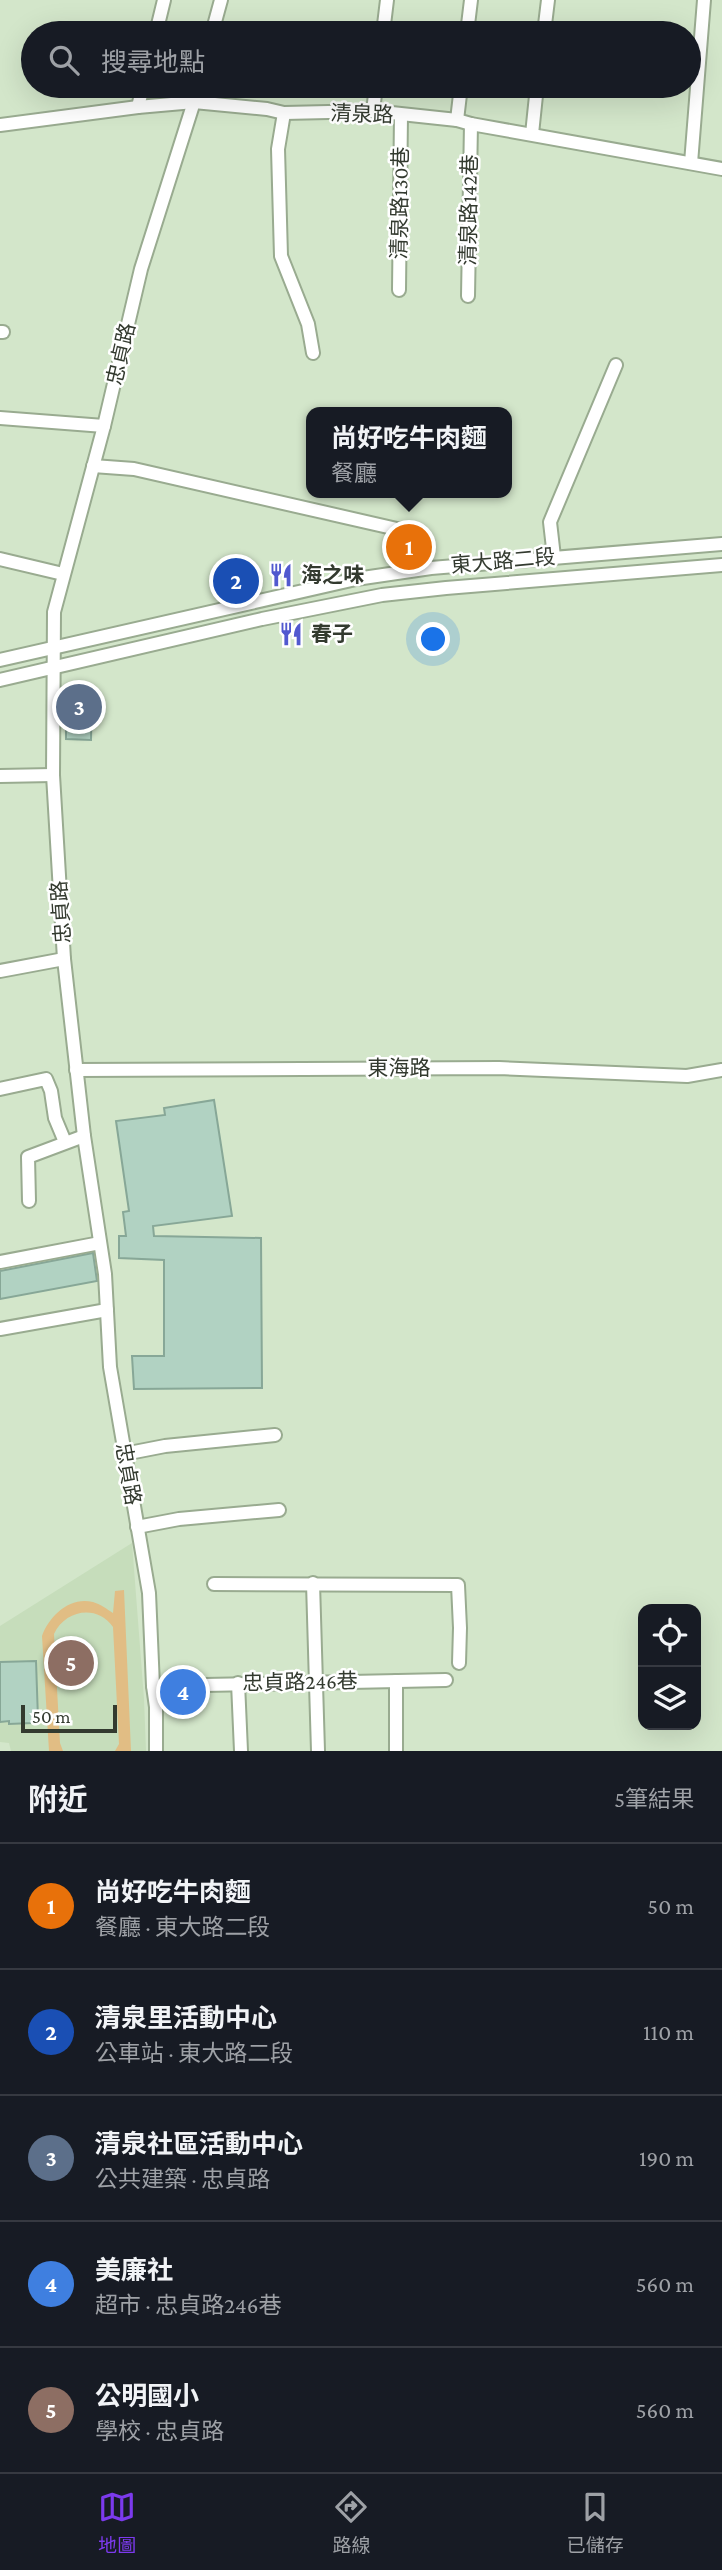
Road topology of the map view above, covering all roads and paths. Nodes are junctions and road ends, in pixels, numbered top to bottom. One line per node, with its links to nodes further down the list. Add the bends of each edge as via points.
1 (164, 0): 7 (street)
2 (221, 0): 8 (street)
3 (387, 0): 9 (street)
4 (471, 0): 10 (street)
5 (548, 0): 11 (street)
6 (704, 0): 12 (street)
7 (159, 21)
8 (215, 21)
9 (384, 21)
10 (468, 21)
11 (545, 21)
12 (701, 38)
13 (140, 98): 20 (street)
14 (195, 98): 19 (street, 忠貞路)
15 (375, 98): 21 (street)
16 (460, 98): 24 (street)
17 (536, 98): 27 (street)
18 (696, 98): 28 (street)
19 (194, 102): 20 (street, 清泉路); 22 (street, 清泉路); 35 (street, 忠貞路, via 141,269)
20 (138, 107): 26 (street, 清泉路)
21 (373, 111): 22 (street, 清泉路); 23 (street, 清泉路)
22 (284, 113): 32 (street, via 278,149 281,257 308,324)
23 (401, 115): 24 (street, 清泉路); 30 (street, 清泉路130巷)
24 (457, 120): 25 (street, 清泉路)
25 (471, 124): 27 (street, 清泉路); 31 (street, 清泉路142巷)
26 (0, 125)
27 (532, 134): 28 (street, 清泉路)
28 (691, 163): 29 (street, 清泉路)
29 (722, 169)
30 (399, 290)
31 (468, 296)
32 (313, 353)
33 (616, 365): 39 (street, via 550,522)
34 (0, 418): 35 (street)
35 (104, 426): 36 (street, 忠貞路)
36 (93, 466): 37 (street, via 134,469); 42 (street, 忠貞路)
37 (410, 532)
38 (722, 544): 39 (street, 東大路二段)
39 (560, 556): 43 (street); 44 (street, 東大路二段, via 356,579)
40 (0, 559): 42 (street)
41 (722, 565): 43 (street, 東大路二段)
42 (63, 574): 44 (street, 忠貞路, via 54,612)
43 (569, 578): 46 (street, 東大路二段, via 382,595)
44 (55, 648): 45 (street, 東大路二段); 46 (street, 忠貞路)
45 (0, 660)
46 (54, 667): 47 (street, 東大路二段); 48 (street, 忠貞路)
47 (0, 680)
48 (52, 775): 49 (street); 50 (street, 忠貞路)
49 (0, 776)
50 (64, 959): 51 (street); 52 (street, 忠貞路)
51 (0, 971)
52 (76, 1070): 53 (street, 東海路, via 499,1068 687,1076); 55 (street, 忠貞路)
53 (722, 1070)
54 (0, 1089): 56 (street, via 46,1079)
55 (84, 1136): 56 (street); 58 (street, 忠貞路)
56 (65, 1142): 57 (street, via 28,1157)
57 (29, 1201)
58 (100, 1244): 59 (street); 60 (street, 忠貞路)
59 (0, 1262)
60 (107, 1310): 61 (street); 63 (street, 忠貞路, via 110,1367)
61 (0, 1329)
62 (275, 1435): 63 (street)
63 (124, 1454): 65 (street, 忠貞路)
64 (279, 1510): 65 (street)
65 (137, 1527): 73 (street, 忠貞路, via 149,1593)
66 (313, 1583): 67 (street); 68 (street, via 458,1585); 71 (street)
67 (214, 1584)
68 (459, 1663)
69 (446, 1680): 70 (street, 忠貞路246巷)
70 (396, 1681): 71 (street, 忠貞路246巷); 77 (street)
71 (316, 1682): 72 (street, 忠貞路246巷); 76 (street)
72 (238, 1684): 73 (street, 忠貞路246巷); 75 (street)
73 (153, 1686): 74 (street, 忠貞路)
74 (156, 1751)
75 (241, 1751)
76 (318, 1751)
77 (396, 1751)

